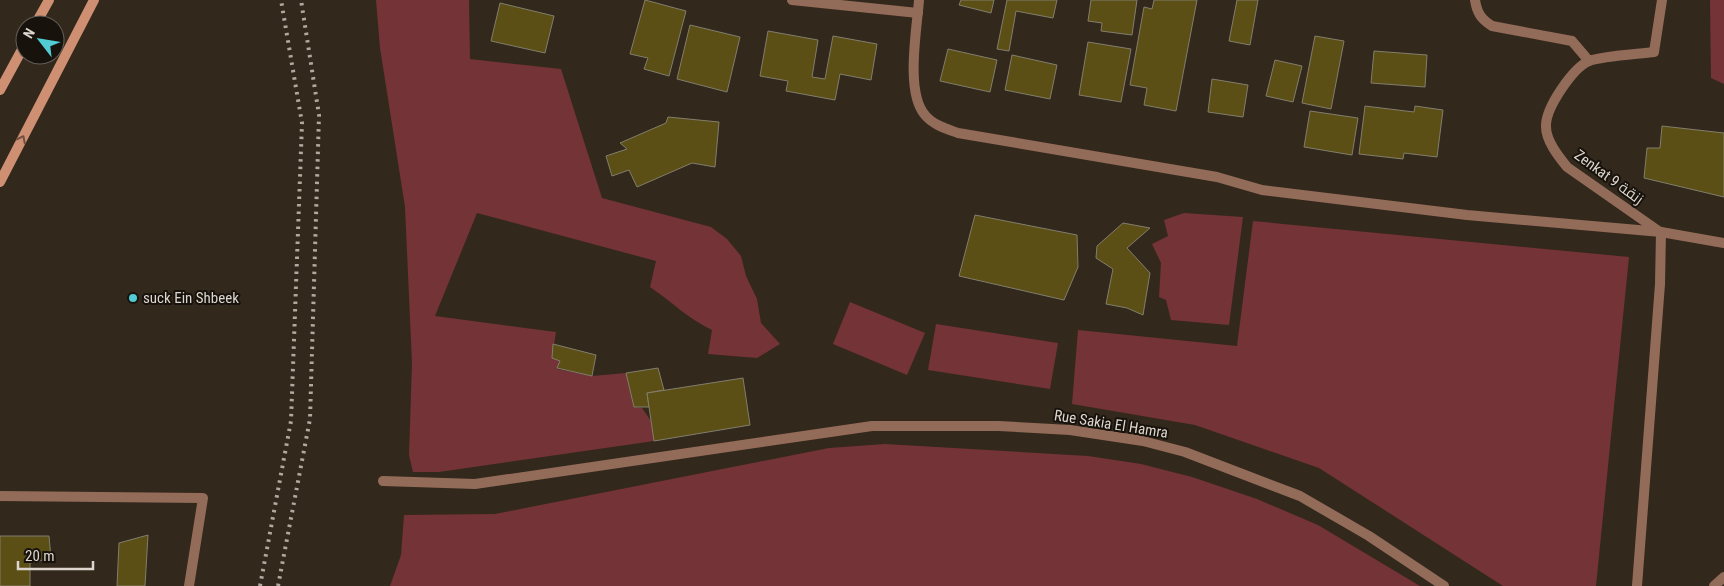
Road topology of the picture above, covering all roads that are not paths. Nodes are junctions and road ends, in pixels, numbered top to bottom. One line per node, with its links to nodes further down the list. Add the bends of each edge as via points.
1 (49, 0): 8 (main road)
2 (94, 0): 12 (main road, one-way to 2)
3 (792, 0): 7 (street)
4 (919, 0): 7 (street)
5 (1475, 0): 9 (street, via 1482,20 1492,26 1572,41)
6 (1662, 0): 9 (street, via 1654,52)
7 (918, 12): 13 (street, via 915,97 924,114 938,125 958,133 1217,177 1262,190 1467,215)
8 (41, 15)
9 (1589, 61): 13 (street, Zenkat 9 زنقة, via 1563,85 1550,110 1546,127 1556,153 1574,172)
10 (15, 62): 11 (main road)
11 (0, 90)
12 (0, 182)
13 (1661, 232): 14 (street); 20 (street, via 1660,284)
14 (1724, 243)
15 (383, 481): 19 (street, Rue Sakia El Hamra, via 475,484 872,426 1070,430 1143,441 1219,464 1300,496 1377,541)
16 (0, 496): 18 (street, via 203,498)
17 (1724, 577): 21 (street)
18 (189, 586)
19 (1444, 586)
20 (1637, 586)
21 (1714, 586)

